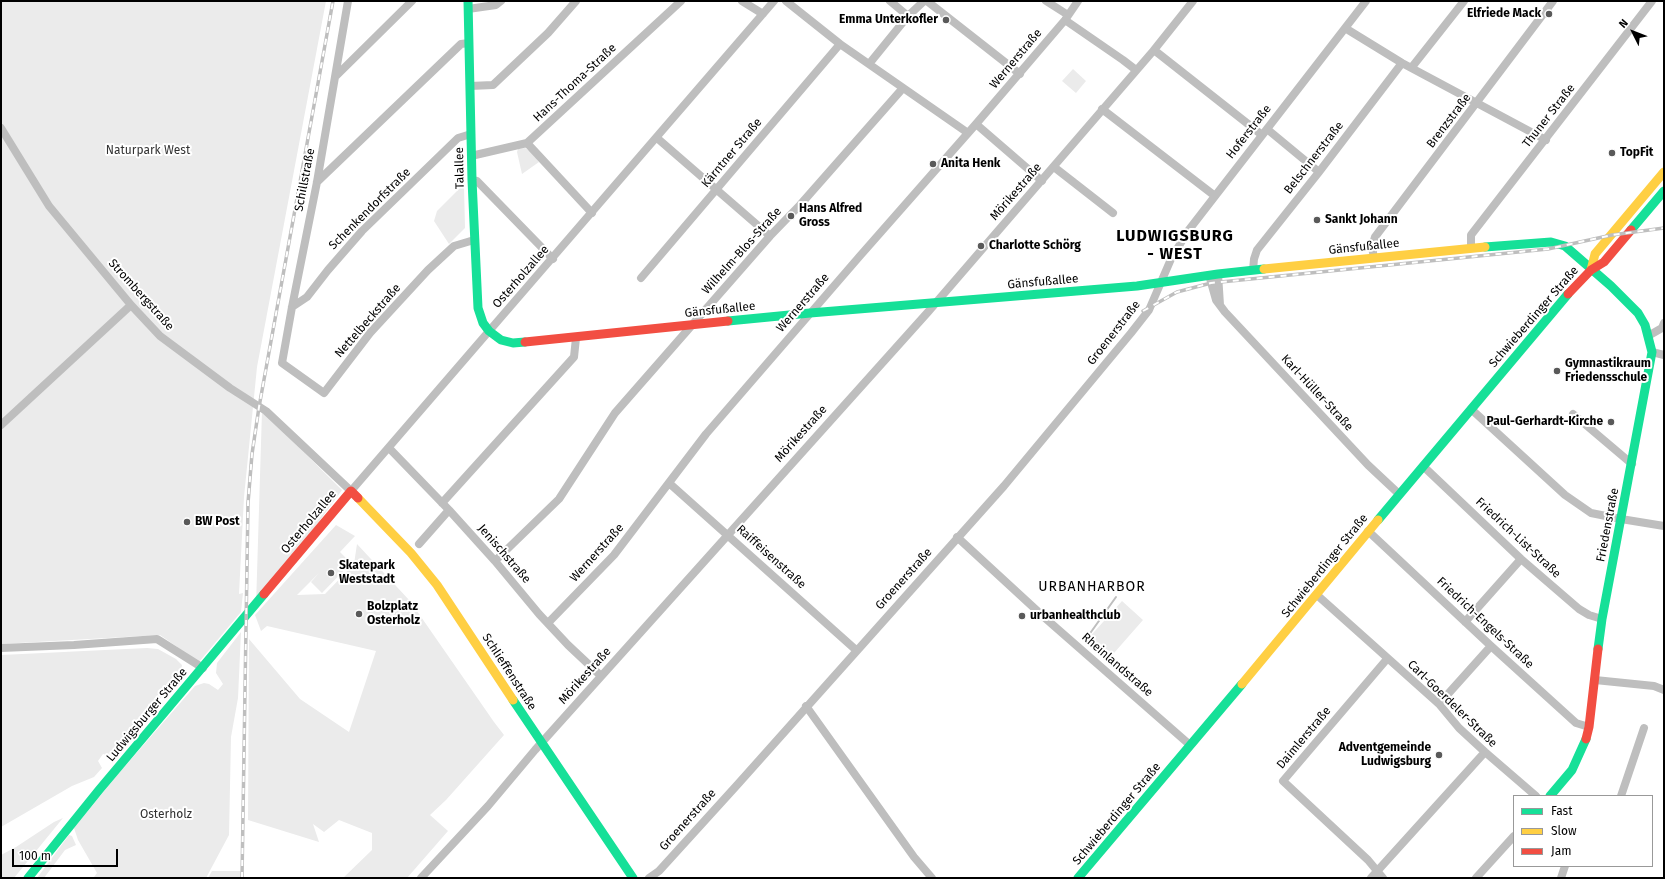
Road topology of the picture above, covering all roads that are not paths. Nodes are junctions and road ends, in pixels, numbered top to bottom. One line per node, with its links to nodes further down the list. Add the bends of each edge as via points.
1 (348, 1): 32 (street, Schillstraße)
2 (412, 1): 32 (street)
3 (501, 1): 19 (street, via 496,5)
4 (576, 1): 33 (street, via 548,33 493,85)
5 (681, 1): 44 (street, Hans-Thoma-Straße)
6 (742, 1): 20 (street)
7 (774, 1): 20 (street, Osterholzallee)
8 (786, 1): 25 (street)
9 (890, 1): 21 (street)
10 (924, 1): 21 (street)
11 (927, 1): 31 (street)
12 (1046, 1): 22 (street)
13 (1078, 1): 22 (street, Wernerstraße)
14 (1193, 1): 26 (street, Mörikestraße)
15 (1366, 1): 23 (street, Hoferstraße)
16 (1464, 1): 29 (street)
17 (1553, 1): 35 (street, Brenzstraße)
18 (1652, 1): 43 (street, Thuner Straße)
19 (468, 5): 24 (street, Talallee)
20 (763, 14): 42 (street, Osterholzallee)
21 (908, 16): 28 (street)
22 (1066, 18): 30 (street); 31 (street, Wernerstraße)
23 (1345, 28): 27 (street); 39 (street, Hoferstraße)
24 (469, 43): 33 (street, Talallee); 51 (street, via 461,44)
25 (840, 44): 28 (street); 53 (street, Kärntner Straße)
26 (1154, 50): 30 (street, Mörikestraße); 39 (street)
27 (1402, 63): 29 (street); 47 (street, Belschnerstraße)
28 (869, 64): 34 (street)
29 (1412, 67): 35 (street)
30 (1136, 70): 36 (street, Mörikestraße)
31 (1020, 74): 37 (street, Wernerstraße)
32 (336, 76): 51 (street, Schillstraße)
33 (470, 86): 41 (street, Talallee)
34 (904, 88): 40 (street); 58 (street, Wilhelm-Blos-Straße)
35 (1478, 103): 43 (street); 61 (street, Brenzstraße, via 1375,237 1372,247)
36 (1102, 109): 46 (street, Mörikestraße); 55 (street)
37 (976, 124): 40 (street, Wernerstraße); 50 (street)
38 (1, 128): 69 (street, Strombergstraße, via 49,206)
39 (1264, 132): 47 (street); 55 (street, Hoferstraße)
40 (968, 133): 71 (street, Wernerstraße)
41 (471, 134): 45 (street, Talallee); 70 (street, Schenkendorfstraße, via 458,138 362,231 307,297)
42 (657, 138): 53 (street); 56 (street, Osterholzallee)
43 (1546, 140): 60 (street, Thuner Straße, via 1471,235)
44 (527, 143): 45 (street, Hans-Thoma-Straße); 56 (street)
45 (471, 156): 49 (street, Talallee)
46 (1054, 167): 50 (street, Mörikestraße); 57 (street)
47 (1319, 172): 63 (street, Belschnerstraße, via 1257,250)
48 (1664, 172): 52 (street, Schwieberdinger Straße)
49 (472, 180): 59 (street, Talallee); 62 (street, via 477,181)
50 (1042, 181): 68 (street, Mörikestraße)
51 (317, 182): 70 (street, Schillstraße)
52 (1653, 185): 54 (street); 64 (street, Schwieberdinger Straße, via 1595,254)
53 (716, 191): 58 (street); 66 (street, Kärntner Straße)
54 (1664, 194): 64 (street, Schwieberdinger Straße, via 1604,262)
55 (1215, 196): 67 (street, Hoferstraße, via 1188,231)
56 (592, 213): 62 (street, Osterholzallee)
57 (1113, 213)
58 (770, 236): 73 (street, Wilhelm-Blos-Straße)
59 (474, 240): 74 (street, Talallee, via 478,308); 79 (street, Nettelbeckstraße, via 454,246 428,270 370,333 324,393)
60 (1471, 248): 61 (street, Gänsfußallee); 64 (street, Gänsfußallee, via 1557,243 1565,246)
61 (1374, 258): 63 (street, Gänsfußallee)
62 (553, 259): 74 (street, Osterholzallee)
63 (1253, 270): 65 (street, Gänsfußallee)
64 (1591, 270): 75 (street, Friedenstraße, via 1638,313); 80 (street, Schwieberdinger Straße)
65 (1214, 274): 67 (street, Gänsfußallee); 88 (street, Karl-Hüller-Straße, via 1220,305 1363,459)
66 (641, 278)
67 (1160, 283): 68 (street, Gänsfußallee); 95 (street, Groenerstraße, via 1149,310 1134,330 1004,486)
68 (935, 303): 71 (street, Gänsfußallee); 94 (street, Mörikestraße)
69 (131, 305): 82 (street); 87 (street, Strombergstraße, via 160,336 230,388 266,411)
70 (292, 307): 79 (street, Schillstraße)
71 (810, 313): 73 (street, Gänsfußallee); 86 (street, Wernerstraße, via 706,434)
72 (1664, 323): 75 (street, via 1662,328)
73 (692, 325): 76 (street, Gänsfußallee); 98 (street, Wilhelm-Blos-Straße, via 615,413 559,499)
74 (489, 331): 76 (street, Gänsfußallee, via 501,340 513,343); 83 (street, Osterholzallee)
75 (1648, 336): 77 (street, Friedenstraße)
76 (576, 338): 89 (street, via 574,357)
77 (1652, 352): 78 (street); 84 (street, Friedenstraße)
78 (1664, 355)
79 (282, 363)
80 (1471, 409): 85 (street, Schwieberdinger Straße); 91 (street, via 1565,495 1591,513)
81 (1573, 414): 84 (street)
82 (1, 425)
83 (389, 448): 87 (street, Osterholzallee); 89 (street, Jenischstraße)
84 (1632, 464): 91 (street, Friedenstraße)
85 (1423, 466): 88 (street, Schwieberdinger Straße); 97 (street, Friedrich-List-Straße)
86 (669, 483): 94 (street, Raiffeisenstraße); 102 (street, Wernerstraße, via 614,555)
87 (351, 491): 99 (street, Osterholzallee); 116 (street, Schlieffenstraße, via 411,553 437,585)
88 (1399, 494): 93 (street, Schwieberdinger Straße)
89 (442, 503): 90 (street, Jenischstraße)
90 (449, 510): 96 (street); 98 (street, Jenischstraße)
91 (1621, 520): 92 (street); 101 (street, Friedenstraße)
92 (1664, 526)
93 (1368, 531): 100 (street, Schwieberdinger Straße); 103 (street, Friedrich-Engels-Straße)
94 (727, 534): 106 (street, Raiffeisenstraße); 109 (street, Mörikestraße)
95 (957, 537): 106 (street, Groenerstraße); 117 (street, Rheinlandstraße)
96 (419, 544)
97 (1521, 559): 101 (street, Friedrich-List-Straße, via 1579,609 1589,616); 103 (street)
98 (495, 561): 102 (street, Jenischstraße)
99 (285, 569): 108 (street, Ludwigsburger Straße)
100 (1317, 595): 107 (street, Carl-Goerdeler-Straße); 117 (street, Schwieberdinger Straße)
101 (1602, 620): 110 (street, Friedenstraße)
102 (548, 622): 109 (street, Jenischstraße)
103 (1465, 622): 104 (street, Friedrich-Engels-Straße)
104 (1491, 646): 112 (street); 114 (street, Friedrich-Engels-Straße, via 1576,723)
105 (1, 648): 108 (street, via 157,639)
106 (856, 650): 113 (street, Groenerstraße)
107 (1387, 658): 112 (street, Carl-Goerdeler-Straße); 124 (street, Daimlerstraße, via 1283,781 1368,860)
108 (203, 668): 125 (street, Ludwigsburger Straße)
109 (601, 676): 116 (street, Mörikestraße)
110 (1595, 680): 111 (street, via 1654,686); 114 (street, Friedenstraße)
111 (1664, 690)
112 (1439, 704): 118 (street, Carl-Goerdeler-Straße)
113 (806, 706): 128 (street, Groenerstraße, via 659,871); 129 (street, via 914,857)
114 (1589, 727): 120 (street, Friedenstraße, via 1572,770)
115 (1644, 728): 121 (street)
116 (541, 743): 126 (street, Mörikestraße, via 488,806); 127 (street, Schlieffenstraße)
117 (1190, 746): 130 (street, Schwieberdinger Straße)
118 (1484, 752): 119 (street, Carl-Goerdeler-Straße); 124 (street)
119 (1535, 795)
120 (1551, 795)
121 (1621, 795)
122 (1513, 837): 131 (street)
123 (1565, 867): 132 (street)
124 (1377, 876)
125 (28, 878)
126 (421, 878)
127 (633, 878)
128 (649, 878)
129 (932, 878)
130 (1078, 878)
131 (1476, 878)
132 (1561, 878)

